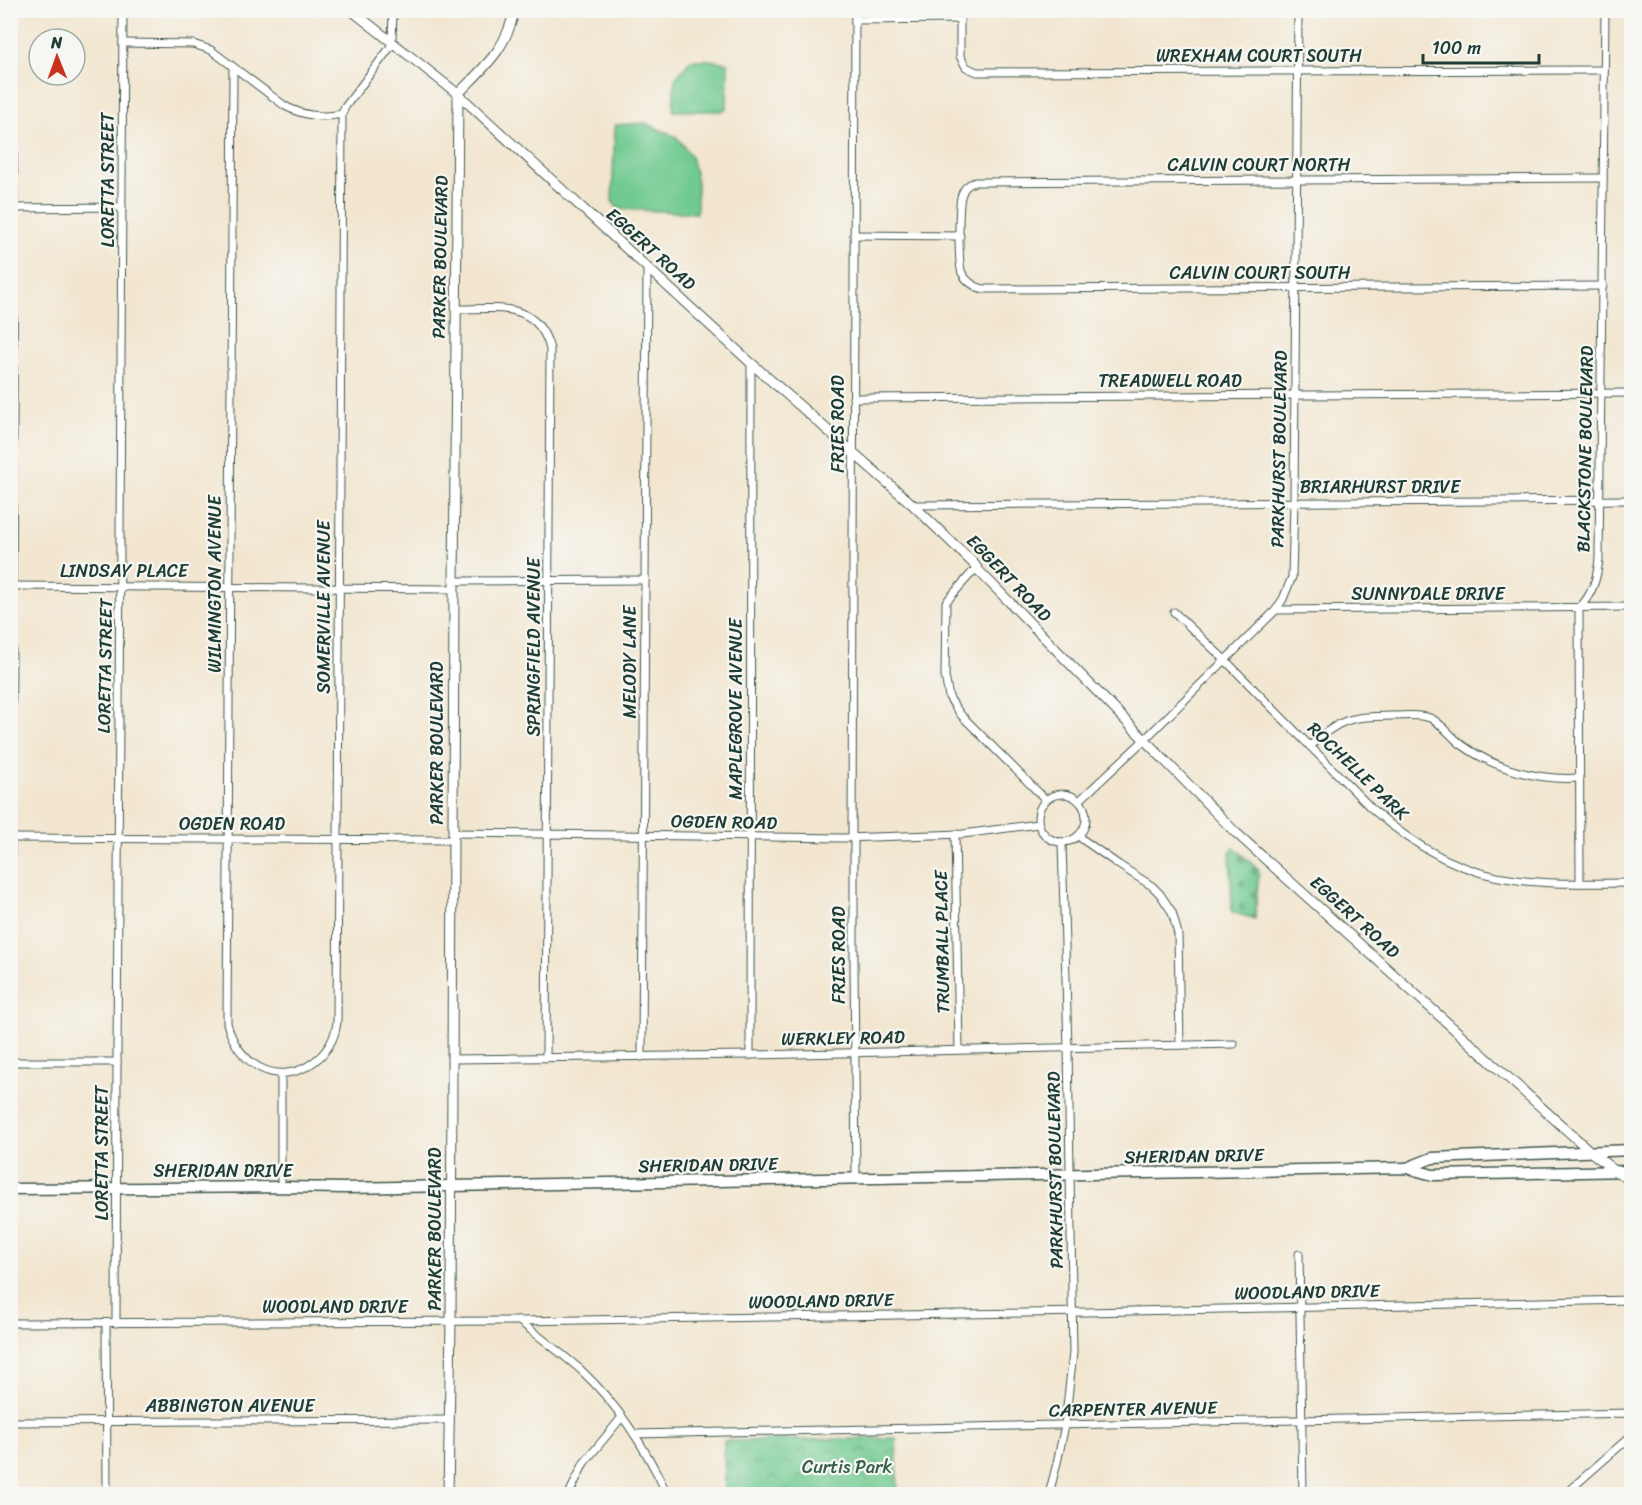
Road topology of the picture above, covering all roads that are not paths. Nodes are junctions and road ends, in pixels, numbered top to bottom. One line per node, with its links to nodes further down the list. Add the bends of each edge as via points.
1 (12, 10): 21 (street)
2 (123, 10): 11 (street, LORETTA STREET)
3 (351, 10): 12 (street, EGGERT ROAD)
4 (393, 10): 12 (street)
5 (514, 10): 16 (street, via 502,45)
6 (855, 10): 10 (street, FRIES ROAD)
7 (1298, 10): 15 (street, PARKHURST BOULEVARD)
8 (1605, 10): 14 (street, BLACKSTONE BOULEVARD)
9 (960, 15): 10 (street); 15 (street, WREXHAM COURT SOUTH, via 960,56 966,67 977,72)
10 (855, 20): 22 (street, FRIES ROAD)
11 (123, 43): 13 (street, via 194,44 211,50); 20 (street, LORETTA STREET)
12 (392, 43): 16 (street, EGGERT ROAD); 17 (street)
13 (233, 67): 17 (street, via 295,112 318,117); 44 (street, WILMINGTON AVENUE)
14 (1604, 70): 15 (street, WREXHAM COURT SOUTH); 18 (street, BLACKSTONE BOULEVARD)
15 (1298, 71): 19 (street, PARKHURST BOULEVARD)
16 (458, 94): 24 (street, EGGERT ROAD); 27 (street, PARKER BOULEVARD)
17 (342, 114): 45 (street, SOMERVILLE AVENUE)
18 (1603, 178): 19 (street, CALVIN COURT NORTH); 25 (street, BLACKSTONE BOULEVARD)
19 (1297, 180): 23 (street, CALVIN COURT NORTH, via 975,182 966,186 961,197); 26 (street, PARKHURST BOULEVARD)
20 (122, 207): 21 (street); 43 (street, LORETTA STREET)
21 (12, 208): 42 (street)
22 (854, 235): 23 (street); 32 (street, FRIES ROAD)
23 (960, 236): 26 (street, CALVIN COURT SOUTH, via 962,274 984,289)
24 (647, 268): 28 (street, EGGERT ROAD); 40 (street, MELODY LANE)
25 (1603, 286): 26 (street, CALVIN COURT SOUTH); 29 (street, BLACKSTONE BOULEVARD)
26 (1296, 288): 31 (street, PARKHURST BOULEVARD)
27 (456, 309): 39 (street, SPRINGFIELD AVENUE, via 515,310 538,324 547,340); 41 (street, PARKER BOULEVARD)
28 (752, 363): 33 (street, EGGERT ROAD); 62 (street, MAPLEGROVE AVENUE)
29 (1602, 393): 30 (street, TREADWELL ROAD); 31 (street, TREADWELL ROAD); 34 (street, BLACKSTONE BOULEVARD)
30 (1632, 393)
31 (1295, 395): 32 (street, TREADWELL ROAD); 36 (street, PARKHURST BOULEVARD)
32 (854, 398): 33 (street, FRIES ROAD)
33 (853, 453): 37 (street, EGGERT ROAD); 65 (street, FRIES ROAD)
34 (1600, 501): 35 (street, BRIARHURST DRIVE); 36 (street, BRIARHURST DRIVE); 46 (street, BLACKSTONE BOULEVARD, via 1598,572 1591,593)
35 (1632, 501)
36 (1294, 502): 37 (street, BRIARHURST DRIVE); 48 (street, PARKHURST BOULEVARD, via 1292,577)
37 (913, 505): 38 (street, EGGERT ROAD)
38 (976, 567): 51 (street, EGGERT ROAD); 54 (street, via 946,602 945,676 949,697 961,715)
39 (549, 580): 40 (street, LINDSAY PLACE); 41 (street, LINDSAY PLACE); 58 (street, SPRINGFIELD AVENUE)
40 (645, 580): 60 (street, MELODY LANE)
41 (454, 585): 45 (street, LINDSAY PLACE); 61 (street, PARKER BOULEVARD)
42 (12, 586): 43 (street, LINDSAY PLACE); 63 (street)
43 (120, 586): 44 (street, LINDSAY PLACE); 64 (street, LORETTA STREET)
44 (230, 587): 45 (street, LINDSAY PLACE); 66 (street, WILMINGTON AVENUE)
45 (339, 588): 67 (street, SOMERVILLE AVENUE)
46 (1579, 608): 47 (street); 48 (street, SUNNYDALE DRIVE); 53 (street)
47 (1632, 608)
48 (1276, 610): 50 (street, PARKHURST BOULEVARD)
49 (1174, 612): 50 (street, ROCHELLE PARK)
50 (1225, 660): 51 (street, PARKHURST BOULEVARD); 52 (street, ROCHELLE PARK)
51 (1144, 740): 55 (street, PARKHURST BOULEVARD); 85 (street, EGGERT ROAD, via 1234,831)
52 (1310, 746): 53 (street, via 1351,718 1419,716 1434,720 1464,746 1508,769 1538,776); 69 (street, ROCHELLE PARK, via 1389,824 1438,855 1514,880)
53 (1580, 778): 69 (street)
54 (1046, 800): 55 (street, via 1065,794); 56 (street, via 1039,811)
55 (1079, 801): 59 (street, via 1086,815)
56 (1038, 824): 57 (street, OGDEN ROAD); 68 (street, via 1050,839)
57 (955, 834): 65 (street, OGDEN ROAD); 74 (street, TRUMBALL PLACE)
58 (548, 835): 60 (street, OGDEN ROAD); 61 (street, OGDEN ROAD); 79 (street, SPRINGFIELD AVENUE)
59 (1080, 835): 68 (street); 72 (street, via 1152,886 1172,912 1178,933)
60 (644, 836): 62 (street, OGDEN ROAD); 78 (street, MELODY LANE)
61 (453, 837): 67 (street, OGDEN ROAD); 80 (street, PARKER BOULEVARD)
62 (751, 837): 65 (street, OGDEN ROAD); 77 (street, MAPLEGROVE AVENUE)
63 (11, 838): 64 (street, OGDEN ROAD); 75 (street)
64 (118, 838): 66 (street, OGDEN ROAD); 82 (street, LORETTA STREET)
65 (853, 838): 76 (street, FRIES ROAD)
66 (228, 839): 67 (street, OGDEN ROAD); 83 (street, WILMINGTON AVENUE, via 227,1023 234,1043 246,1059 266,1071)
67 (338, 840): 83 (street, SOMERVILLE AVENUE, via 336,1032 328,1049 312,1064)
68 (1062, 842): 73 (street, PARKHURST BOULEVARD)
69 (1580, 883): 70 (street, ROCHELLE PARK)
70 (1632, 884)
71 (1234, 1044): 72 (street, WERKLEY ROAD)
72 (1180, 1045): 73 (street, WERKLEY ROAD)
73 (1068, 1048): 74 (street, WERKLEY ROAD); 89 (street, PARKHURST BOULEVARD)
74 (959, 1050): 76 (street, WERKLEY ROAD)
75 (10, 1052)
76 (855, 1052): 77 (street, WERKLEY ROAD); 90 (street, FRIES ROAD)
77 (750, 1055): 78 (street, WERKLEY ROAD)
78 (642, 1057): 79 (street, WERKLEY ROAD)
79 (546, 1058): 80 (street, WERKLEY ROAD)
80 (452, 1059): 92 (street, PARKER BOULEVARD)
81 (10, 1062): 82 (street)
82 (117, 1062): 94 (street, LORETTA STREET)
83 (281, 1074): 93 (street)
84 (1632, 1150): 85 (main road, SHERIDAN DRIVE)
85 (1591, 1152): 86 (main road, SHERIDAN DRIVE, via 1432,1158); 87 (street, EGGERT ROAD)
86 (1407, 1168): 87 (main road, SHERIDAN DRIVE, via 1433,1174); 89 (main road, SHERIDAN DRIVE)
87 (1615, 1171): 88 (main road, SHERIDAN DRIVE); 91 (street, EGGERT ROAD)
88 (1632, 1171)
89 (1070, 1175): 90 (main road, SHERIDAN DRIVE); 99 (street, PARKHURST BOULEVARD)
90 (856, 1179): 92 (main road, SHERIDAN DRIVE)
91 (1632, 1181)
92 (452, 1186): 93 (main road, SHERIDAN DRIVE); 101 (street, PARKER BOULEVARD)
93 (281, 1187): 94 (main road, SHERIDAN DRIVE)
94 (117, 1188): 95 (main road, SHERIDAN DRIVE); 104 (street, LORETTA STREET)
95 (10, 1189)
96 (1299, 1254): 98 (street)
97 (1632, 1300): 98 (street, WOODLAND DRIVE)
98 (1300, 1307): 99 (street, WOODLAND DRIVE); 108 (street)
99 (1073, 1312): 100 (street, WOODLAND DRIVE); 111 (street, PARKHURST BOULEVARD)
100 (519, 1321): 101 (street, WOODLAND DRIVE); 106 (street, via 579,1369)
101 (451, 1322): 104 (street, WOODLAND DRIVE); 107 (street, PARKER BOULEVARD)
102 (10, 1323): 103 (street, WOODLAND DRIVE)
103 (106, 1323): 104 (street, WOODLAND DRIVE); 110 (street)
104 (116, 1323)
105 (1632, 1413): 108 (street, CARPENTER AVENUE)
106 (622, 1417): 112 (street); 116 (street, via 584,1463)
107 (449, 1420): 110 (street, ABBINGTON AVENUE); 115 (street, PARKER BOULEVARD)
108 (1302, 1421): 111 (street, CARPENTER AVENUE); 119 (street)
109 (10, 1422): 110 (street, ABBINGTON AVENUE)
110 (106, 1422): 114 (street)
111 (1065, 1425): 112 (street, CARPENTER AVENUE); 118 (street, PARKHURST BOULEVARD)
112 (634, 1434): 117 (street)
113 (1632, 1435): 120 (street)
114 (106, 1494)
115 (448, 1494)
116 (569, 1494)
117 (667, 1494)
118 (1048, 1494)
119 (1303, 1494)
120 (1565, 1494)

